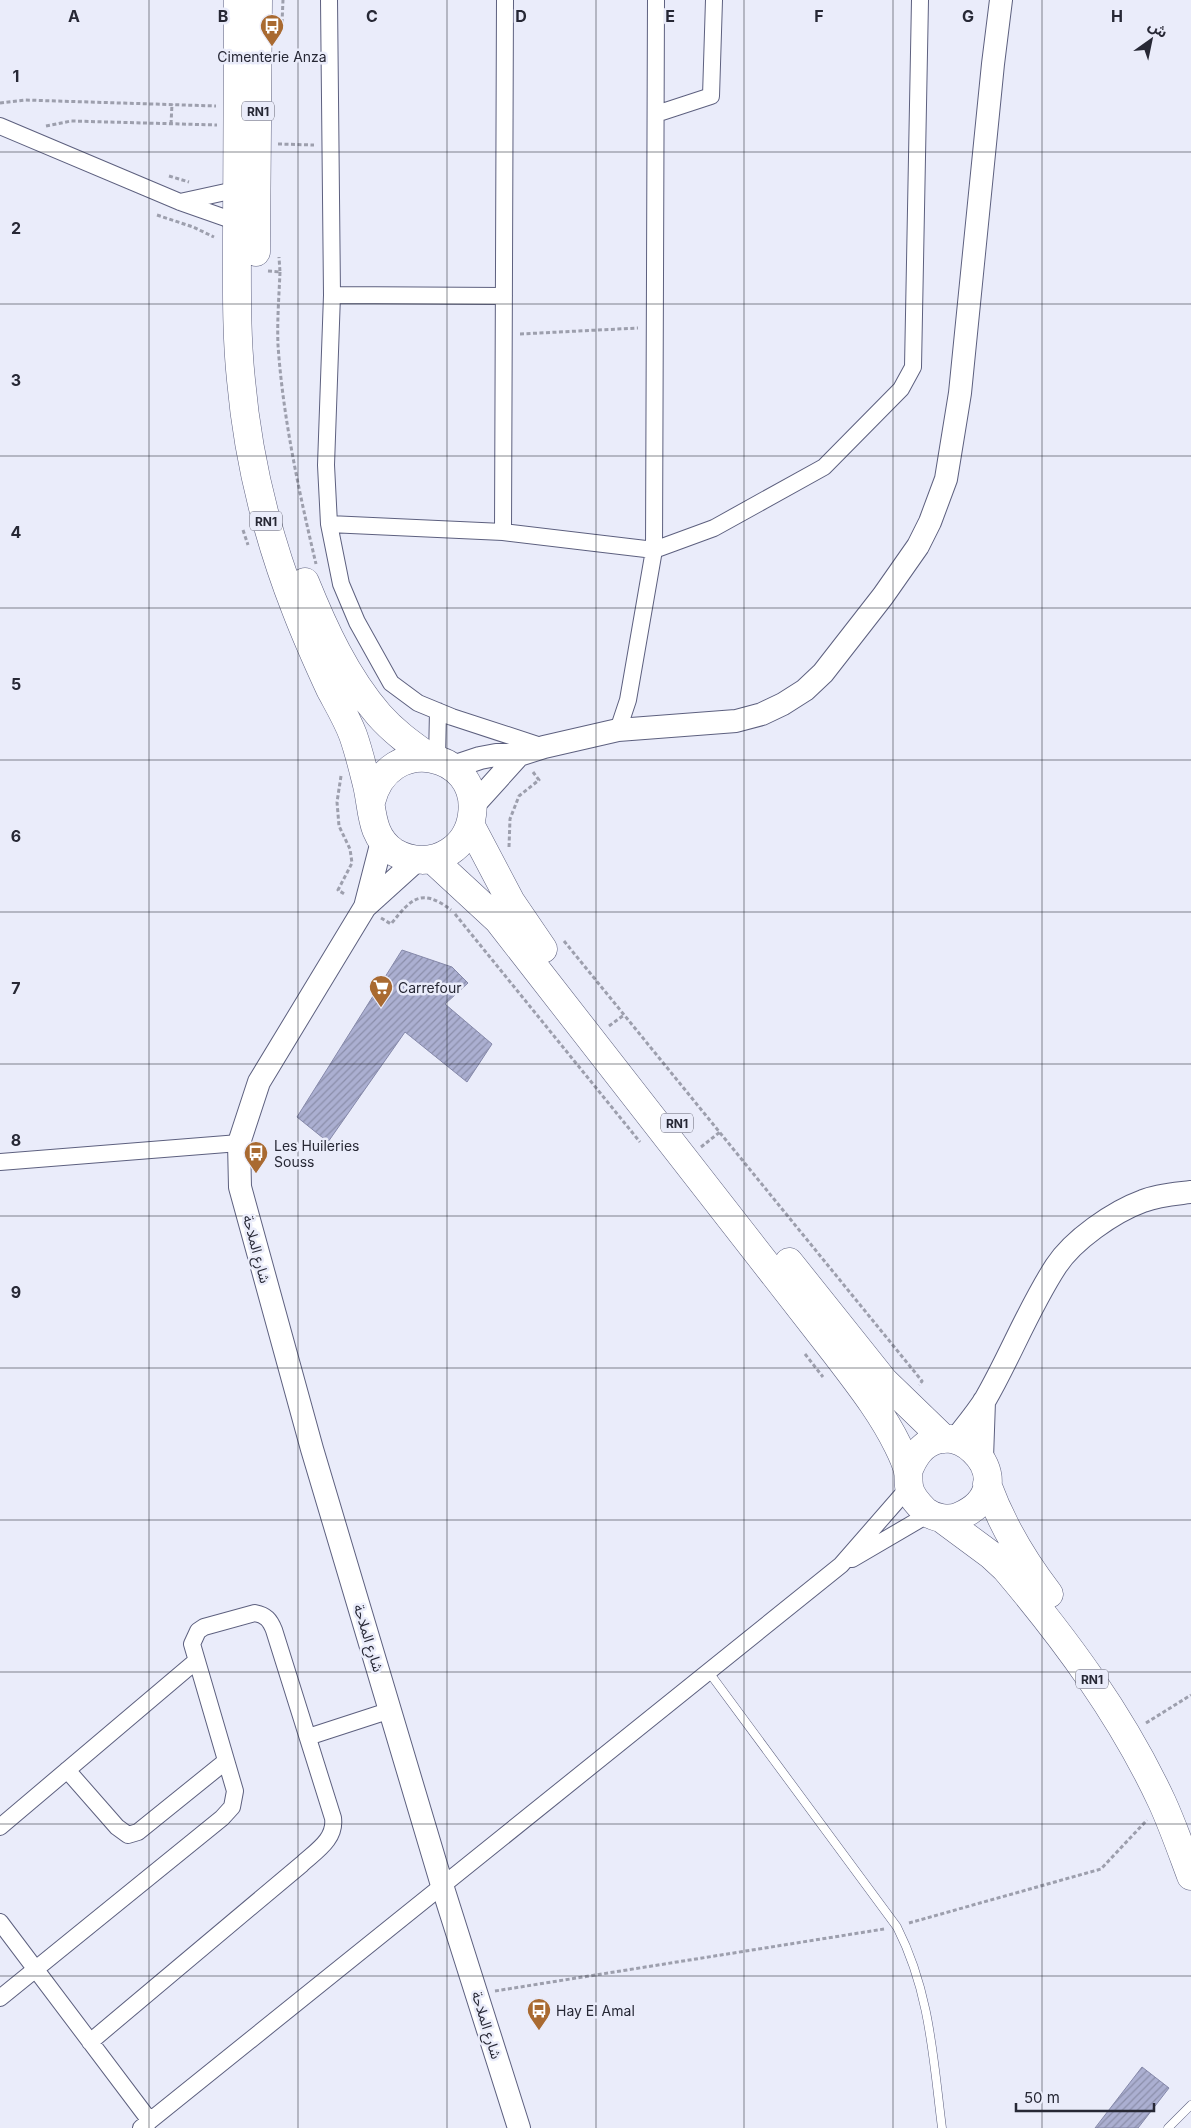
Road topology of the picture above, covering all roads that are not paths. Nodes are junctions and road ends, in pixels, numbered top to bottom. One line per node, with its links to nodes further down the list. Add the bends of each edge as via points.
1 (238, 0): 11 (highway, RN1)
2 (258, 0): 11 (highway, RN1)
3 (329, 0): 14 (street)
4 (505, 0): 15 (street)
5 (656, 0): 9 (street)
6 (714, 0): 9 (street, via 711,96)
7 (920, 0): 18 (street, via 913,368 900,389 824,467 714,528)
8 (1001, 0): 20 (street, via 953,441 946,479 918,546 823,673 783,704 736,721)
9 (656, 114): 18 (street)
10 (0, 126): 12 (street)
11 (247, 188): 12 (street); 13 (highway, RN1)
12 (180, 202): 13 (street)
13 (237, 228): 23 (highway, RN1, via 269,447 283,518 304,579 333,646 365,697 393,729); 24 (highway, RN1, via 241,380 262,507 302,628 352,733)
14 (332, 295): 15 (street); 16 (street, via 326,465)
15 (504, 296): 17 (street)
16 (329, 524): 17 (street); 19 (street, via 341,584 357,622 391,683 418,703)
17 (503, 532): 18 (street)
18 (654, 550): 20 (street, via 628,700)
19 (438, 711): 21 (street); 23 (street)
20 (618, 730): 21 (street)
21 (544, 747): 22 (street)
22 (520, 755): 23 (street); 25 (street)
23 (440, 761): 24 (highway, via 406,760 390,768 378,780); 25 (highway, RN1, via 467,784)
24 (370, 802): 26 (highway, RN1, via 372,822)
25 (472, 816): 27 (highway, via 465,838 456,847 445,855); 33 (highway, RN1, via 501,886 602,1031 864,1357 906,1404)
26 (382, 841): 27 (highway, RN1, via 404,857); 28 (street)
27 (424, 859): 28 (street); 35 (highway, RN1, via 498,920 837,1355 884,1422 898,1447)
28 (373, 912): 29 (street, شارع الملاحة, via 259,1082)
29 (239, 1144): 30 (street); 41 (street, شارع الملاحة, via 240,1187 307,1434)
30 (0, 1162)
31 (1191, 1192): 32 (street, via 1142,1201 1097,1227 1074,1245 1057,1265)
32 (984, 1401): 33 (street); 34 (street)
33 (950, 1440): 34 (highway, RN1, via 970,1446); 35 (highway, via 932,1442 921,1450 913,1460)
34 (982, 1458): 36 (highway, RN1)
35 (908, 1479): 37 (highway, RN1, via 916,1503); 38 (street)
36 (987, 1484): 37 (highway, via 982,1499 971,1511 957,1518); 45 (highway, RN1, via 998,1514 1020,1555 1099,1662 1141,1726)
37 (935, 1516): 38 (street); 47 (highway, RN1, via 1005,1568 1092,1680 1127,1734 1163,1802)
38 (841, 1565): 40 (street)
39 (196, 1661): 42 (street, via 192,1644 198,1631 204,1627 255,1613 267,1618 274,1630); 43 (street); 44 (street)
40 (708, 1671): 48 (street); 56 (lane, via 897,1927 922,1988)
41 (391, 1710): 42 (street); 48 (street, شارع الملاحة)
42 (308, 1736): 52 (street, via 333,1818 333,1832 302,1864)
43 (226, 1761): 44 (street, via 138,1832 128,1835); 50 (street, via 235,1796 228,1813)
44 (67, 1770): 46 (street)
45 (1191, 1824)
46 (0, 1827)
47 (1191, 1876)
48 (442, 1885): 54 (street); 55 (street, شارع الملاحة)
49 (1, 1926): 50 (street)
50 (36, 1970): 51 (street); 52 (street)
51 (0, 1998)
52 (90, 2042): 54 (street)
53 (1191, 2105): 57 (lane)
54 (145, 2124)
55 (519, 2128)
56 (942, 2128)
57 (1168, 2128)

